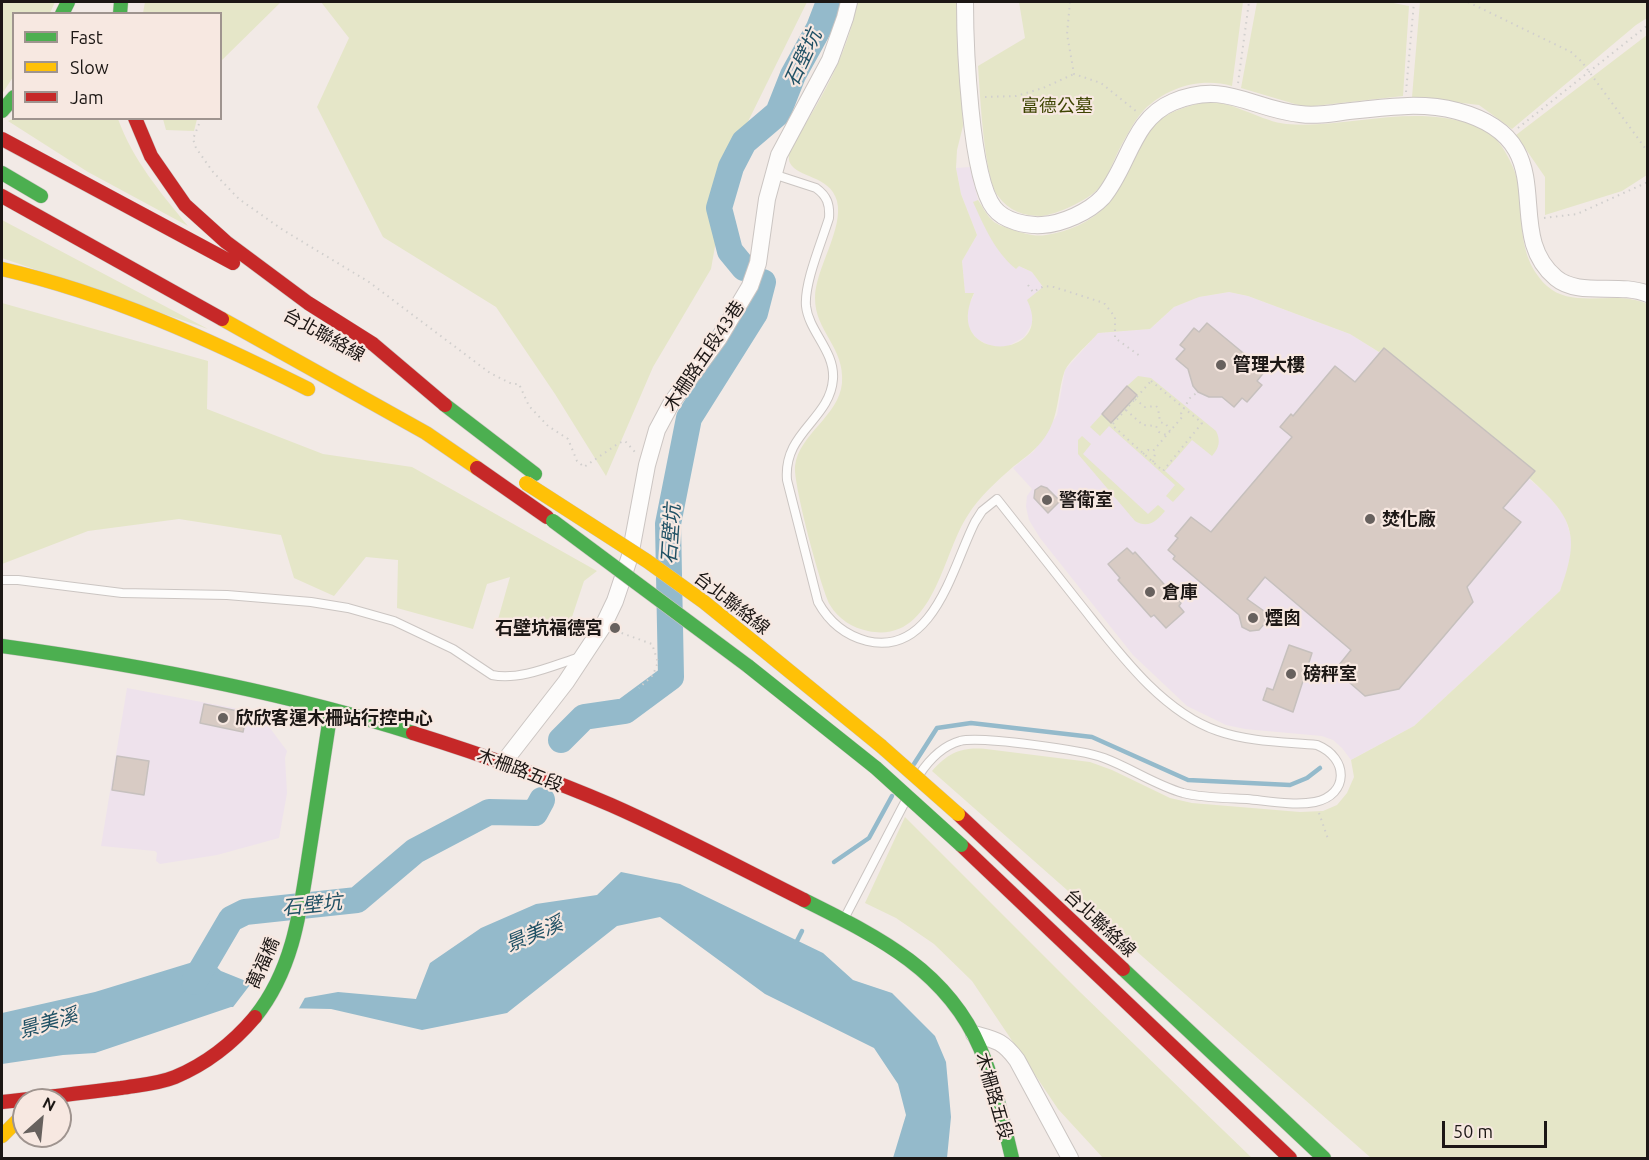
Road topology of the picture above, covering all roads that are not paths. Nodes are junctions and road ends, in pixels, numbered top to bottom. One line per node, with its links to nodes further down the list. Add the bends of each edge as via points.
1 (849, 2): 8 (street, 木柵路五段43巷, via 830,60 785,142)
2 (965, 2): 12 (street, via 973,129 983,183 994,209 1006,217 1024,224 1047,225 1078,214 1101,199 1134,140 1159,109 1199,94 1219,93 1302,115 1405,106 1440,107 1477,117 1506,137 1526,175 1534,242 1551,273 1564,284 1625,288)
3 (12, 99): 4 (main road)
4 (2, 111)
5 (136, 120): 13 (main road, via 151,156 185,205 226,243)
6 (2, 140): 13 (main road)
7 (2, 173): 10 (main road)
8 (773, 174): 21 (street, 木柵路五段43巷, via 753,279 719,338 664,414 647,465 630,556 615,601); 24 (lane, via 816,188 830,207 808,283 806,307 831,360 833,377 830,393 796,441 786,467 818,602 825,615 857,639 873,642 890,642 916,630 938,606 975,522 997,499 1115,648 1179,710 1237,737 1317,745 1336,758 1341,775 1334,792 1315,802 1194,795 1088,753 983,739 958,742 930,759 920,774)
9 (3, 197): 18 (main road, 台北聯絡線, via 426,433)
10 (53, 203)
11 (2, 269): 14 (main road, via 104,296 249,358)
12 (1647, 294)
13 (308, 303): 17 (main road, via 373,344)
14 (321, 395)
15 (424, 448): 18 (main road)
16 (497, 462): 17 (main road, 台北聯絡線)
17 (531, 479): 33 (main road, 台北聯絡線, bridge, via 704,602 881,746)
18 (517, 496): 32 (main road, 台北聯絡線, bridge, via 748,666 876,768)
19 (2, 580): 21 (lane, via 123,593 227,595 348,608 394,621 453,649 499,677 524,674)
20 (2, 646): 22 (main road, 木柵路五段, via 173,674)
21 (584, 656): 23 (street, 木柵路五段43巷)
22 (331, 710): 23 (main road, 木柵路五段, via 388,724); 26 (main road, 萬福橋, via 294,939 280,978 257,1014 229,1043 193,1069 152,1083)
23 (504, 763): 24 (main road, 木柵路五段, via 656,826)
24 (843, 921): 25 (main road, 木柵路五段, via 918,966 943,989)
25 (974, 1034): 30 (main road, 木柵路五段, via 991,1074); 31 (street, 木柵路五段, via 1000,1041 1007,1047)
26 (74, 1096): 27 (main road)
27 (2, 1102)
28 (12, 1124): 29 (main road)
29 (2, 1136)
30 (1012, 1158)
31 (1070, 1158)
32 (1290, 1158)
33 (1324, 1158)

